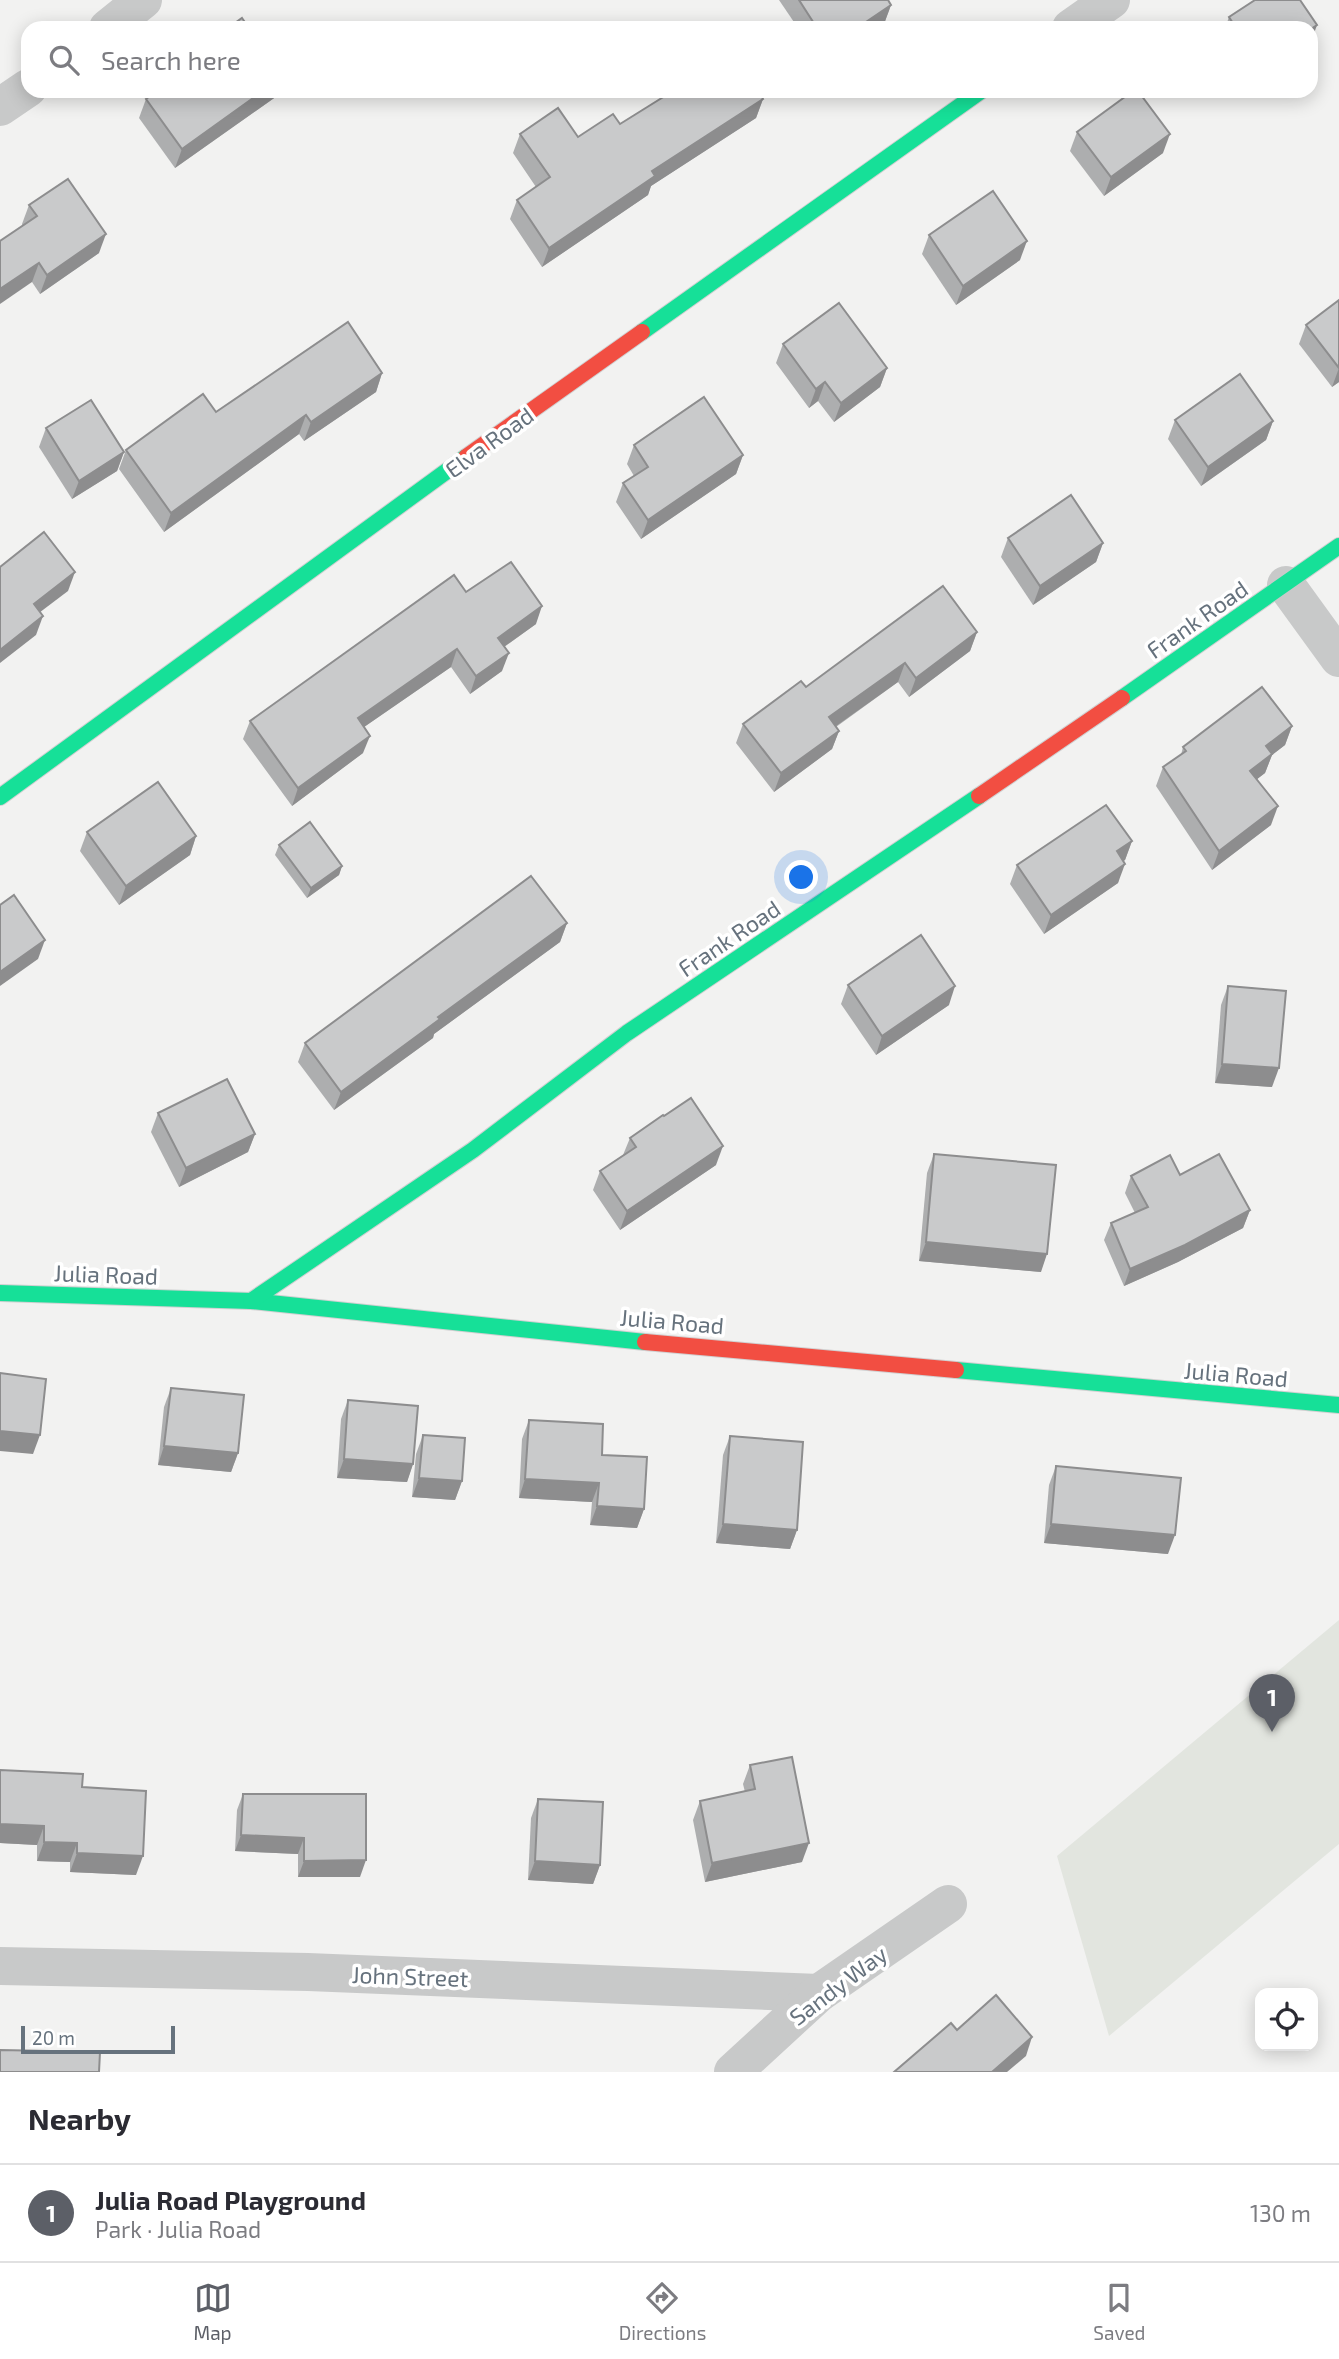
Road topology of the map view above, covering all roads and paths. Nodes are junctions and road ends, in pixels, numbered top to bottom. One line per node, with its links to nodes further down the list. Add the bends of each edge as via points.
1 (143, 0): 3 (street)
2 (1111, 0): 4 (street)
3 (117, 21)
4 (1081, 21)
5 (21, 93): 7 (street)
6 (971, 98): 11 (street, Elva Road, via 491,439)
7 (0, 107)
8 (1339, 546): 9 (street, Frank Road)
9 (1286, 585): 10 (street); 13 (street, Frank Road, via 627,1033 473,1150)
10 (1339, 657)
11 (0, 797)
12 (0, 1293): 13 (street, Julia Road)
13 (251, 1301): 14 (street, Julia Road)
14 (1339, 1405)
15 (948, 1904): 17 (street, Sandy Way)
16 (0, 1966): 17 (street, John Street, via 308,1972)
17 (819, 1993): 18 (street, Sandy Way)
18 (733, 2072)

